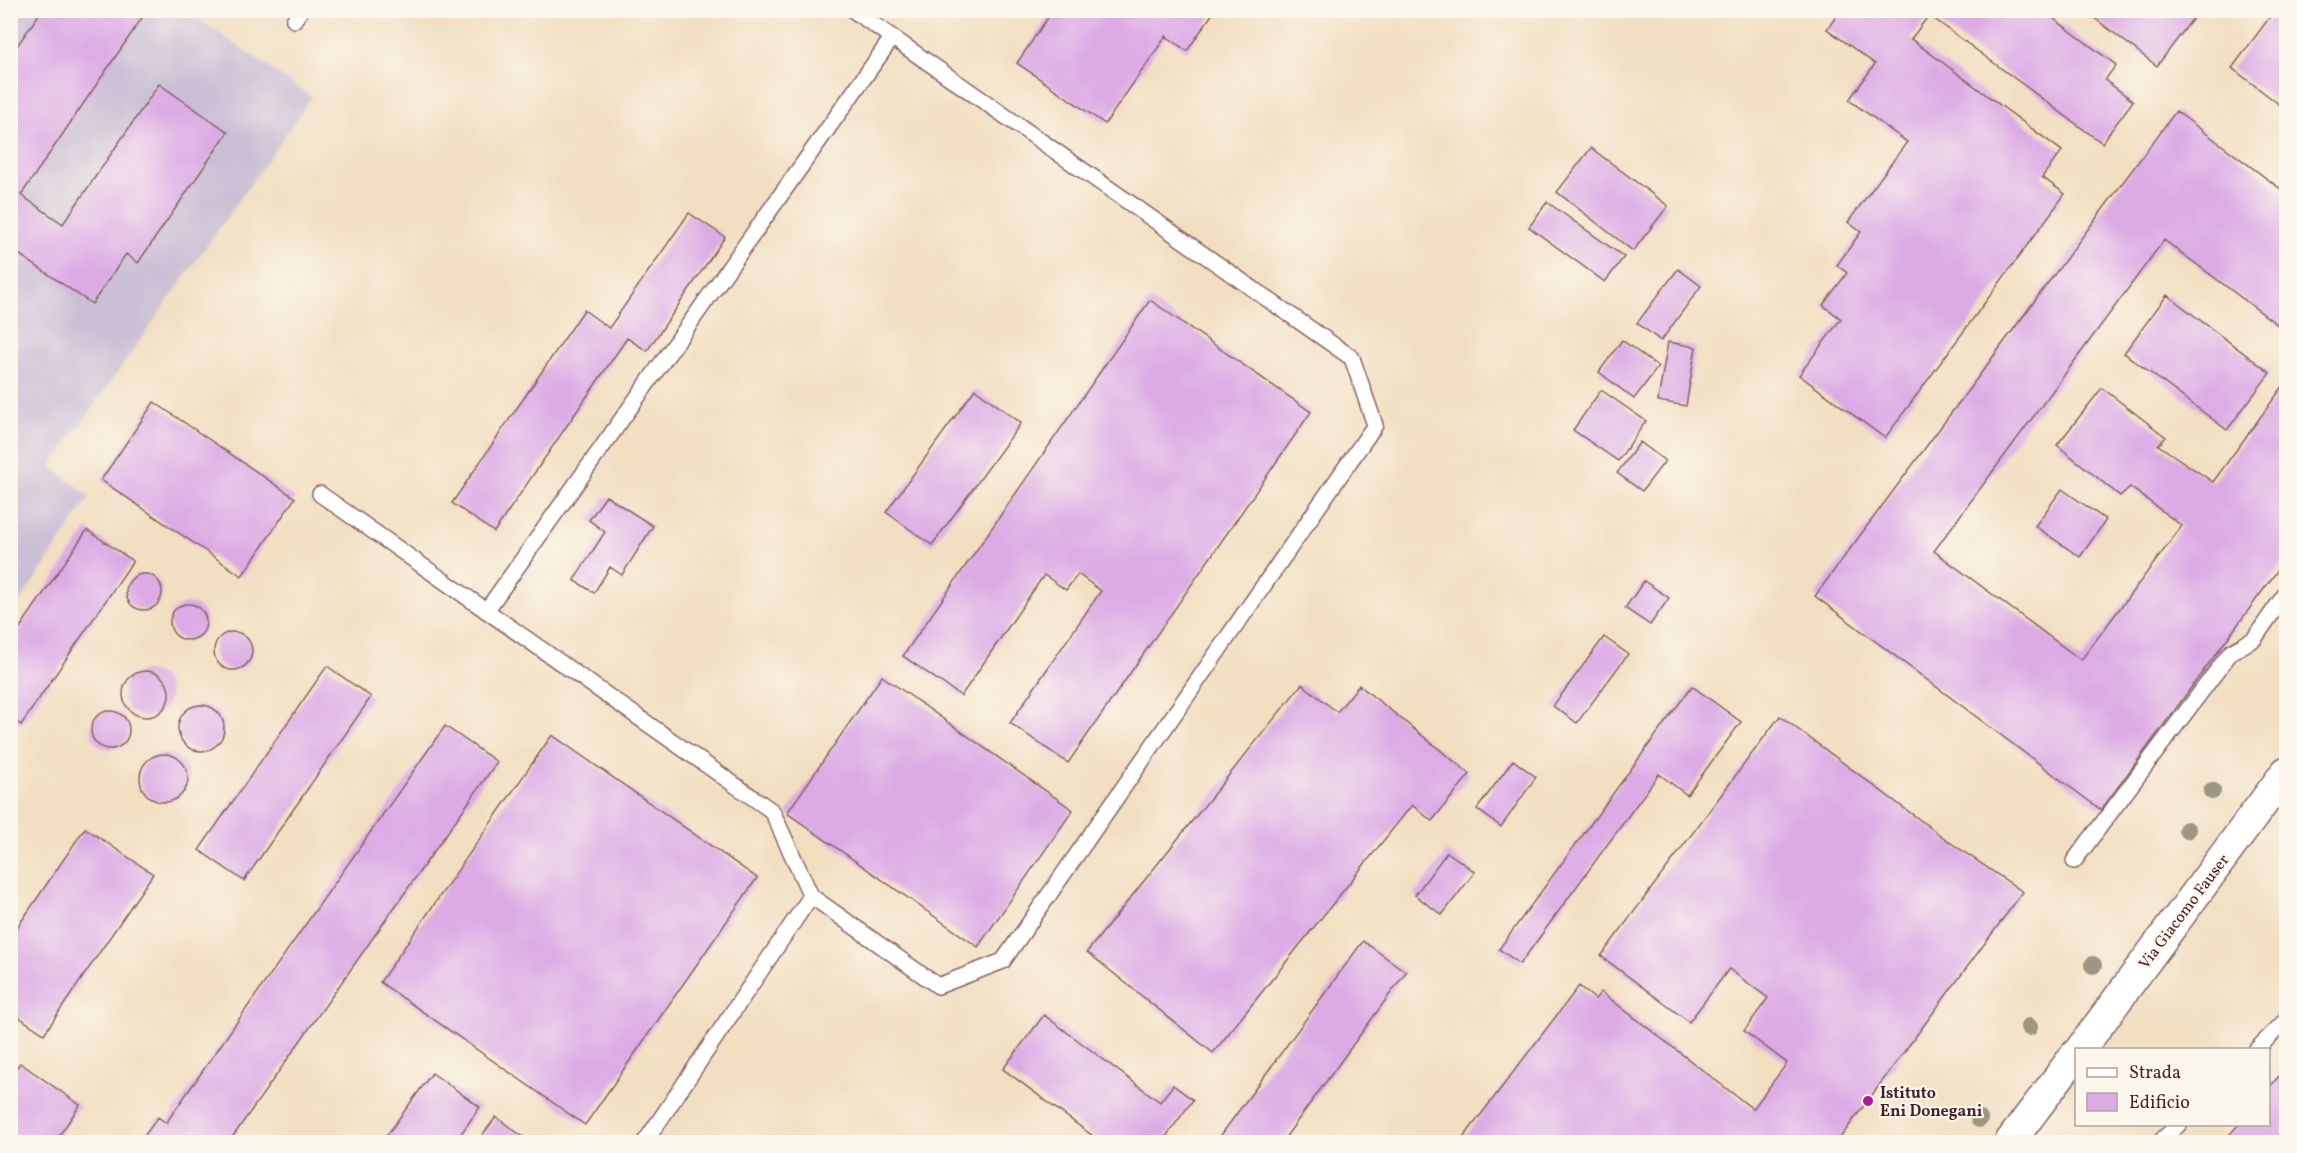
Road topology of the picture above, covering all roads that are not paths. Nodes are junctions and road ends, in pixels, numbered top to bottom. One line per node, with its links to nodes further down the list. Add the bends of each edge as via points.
1 (853, 10): 2 (lane)
2 (892, 38): 5 (lane); 8 (lane, via 1352,358 1375,425 1003,961 938,986)
3 (320, 495): 5 (lane)
4 (2286, 593): 7 (lane, via 2254,639 2230,651)
5 (486, 611): 8 (lane, via 772,811)
6 (2286, 772): 10 (street, Via Giacomo Fauser)
7 (2074, 861)
8 (811, 896): 14 (lane)
9 (2286, 1020): 11 (lane)
10 (2080, 1048)
11 (2258, 1048)
12 (2075, 1055): 15 (street)
13 (2178, 1126): 16 (lane)
14 (645, 1143)
15 (2010, 1143)
16 (2160, 1143)

